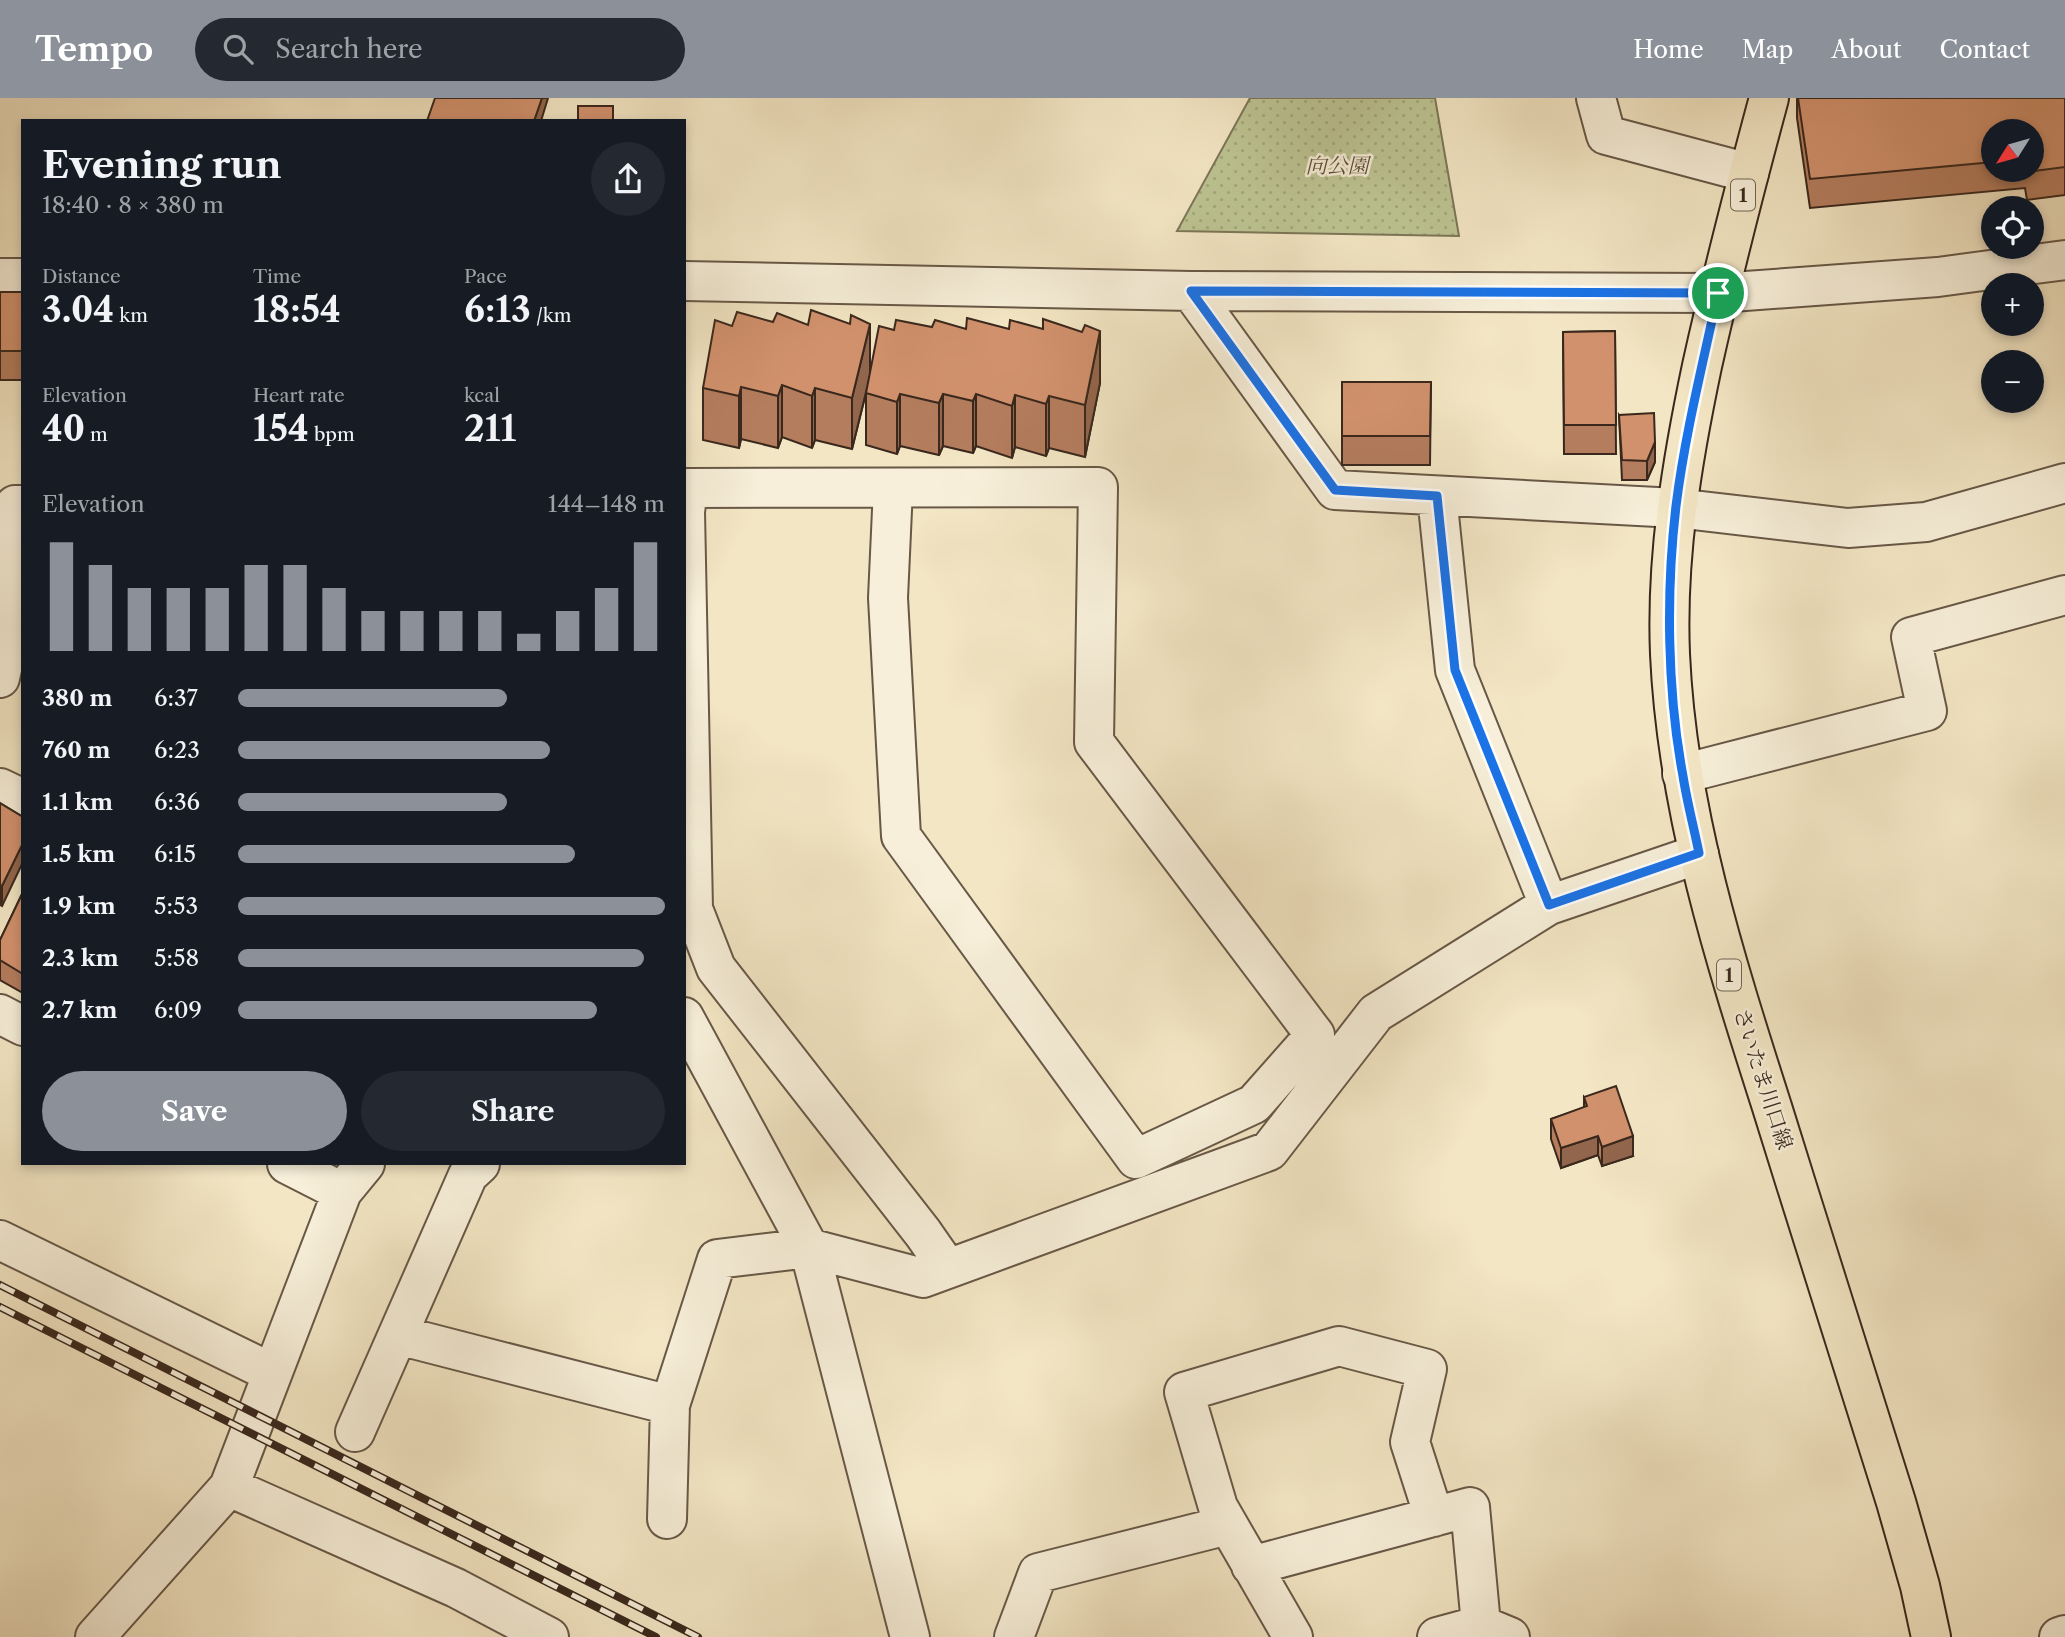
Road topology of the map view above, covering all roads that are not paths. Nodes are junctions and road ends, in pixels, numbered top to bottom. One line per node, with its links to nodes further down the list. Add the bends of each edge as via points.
1 (1596, 98): 3 (street, via 1606,135)
2 (1769, 98): 3 (main road, さいたま川口線 / 1)
3 (1749, 173): 9 (main road, さいたま川口線 / 1)
4 (2065, 260): 9 (street, via 1938,276)
5 (0, 278): 6 (street)
6 (21, 278)
7 (686, 281): 8 (street)
8 (1191, 291): 9 (street); 12 (street, via 1335,490)
9 (1718, 293): 15 (main road, さいたま川口線 / 1)
10 (2065, 483): 15 (street, via 1926,522 1848,528)
11 (893, 488): 11 (street, via 1098,487 1094,742 1315,1035 1254,1104 1136,1159 901,836 888,598); 13 (street, via 688,488)
12 (1437, 496): 15 (street); 23 (street, via 1455,670)
13 (686, 504)
14 (21, 505): 18 (street, via 15,505 8,642)
15 (1676, 508): 19 (main road, さいたま川口線 / 1, via 1670,653)
16 (686, 562): 32 (street, via 693,909 716,968)
17 (2065, 595): 19 (street, via 1911,637 1927,711)
18 (0, 678)
19 (1682, 774): 22 (main road, さいたま川口線 / 1)
20 (0, 788): 21 (street)
21 (21, 798)
22 (1699, 853): 23 (street); 50 (main road, さいたま川口線 / 1, via 1723,956 1896,1502)
23 (1549, 905): 32 (street, via 1376,1013 1269,1151)
24 (0, 1014): 26 (street)
25 (686, 1021): 31 (street)
26 (21, 1025)
27 (292, 1165): 29 (street)
28 (479, 1165): 33 (street, via 468,1175)
29 (353, 1178): 34 (street)
30 (0, 1240): 34 (street)
31 (809, 1248): 32 (street, via 923,1278); 35 (street, via 717,1259); 46 (street)
32 (948, 1269)
33 (398, 1335): 35 (street); 36 (street)
34 (272, 1373): 37 (street)
35 (670, 1405): 39 (street)
36 (355, 1432)
37 (229, 1487): 44 (street); 45 (street, via 456,1588)
38 (1434, 1517): 40 (street, via 1410,1442 1427,1369 1339,1346 1184,1392 1218,1507); 41 (street); 42 (street, via 1470,1507)
39 (667, 1520)
40 (1228, 1525): 41 (street); 47 (street, via 1038,1573)
41 (1251, 1566): 48 (street)
42 (1495, 1631): 49 (street)
43 (2065, 1635): 51 (street)
44 (94, 1637)
45 (549, 1637)
46 (910, 1637)
47 (1014, 1637)
48 (1293, 1637)
49 (1437, 1637)
50 (1931, 1637)
51 (2059, 1637)

